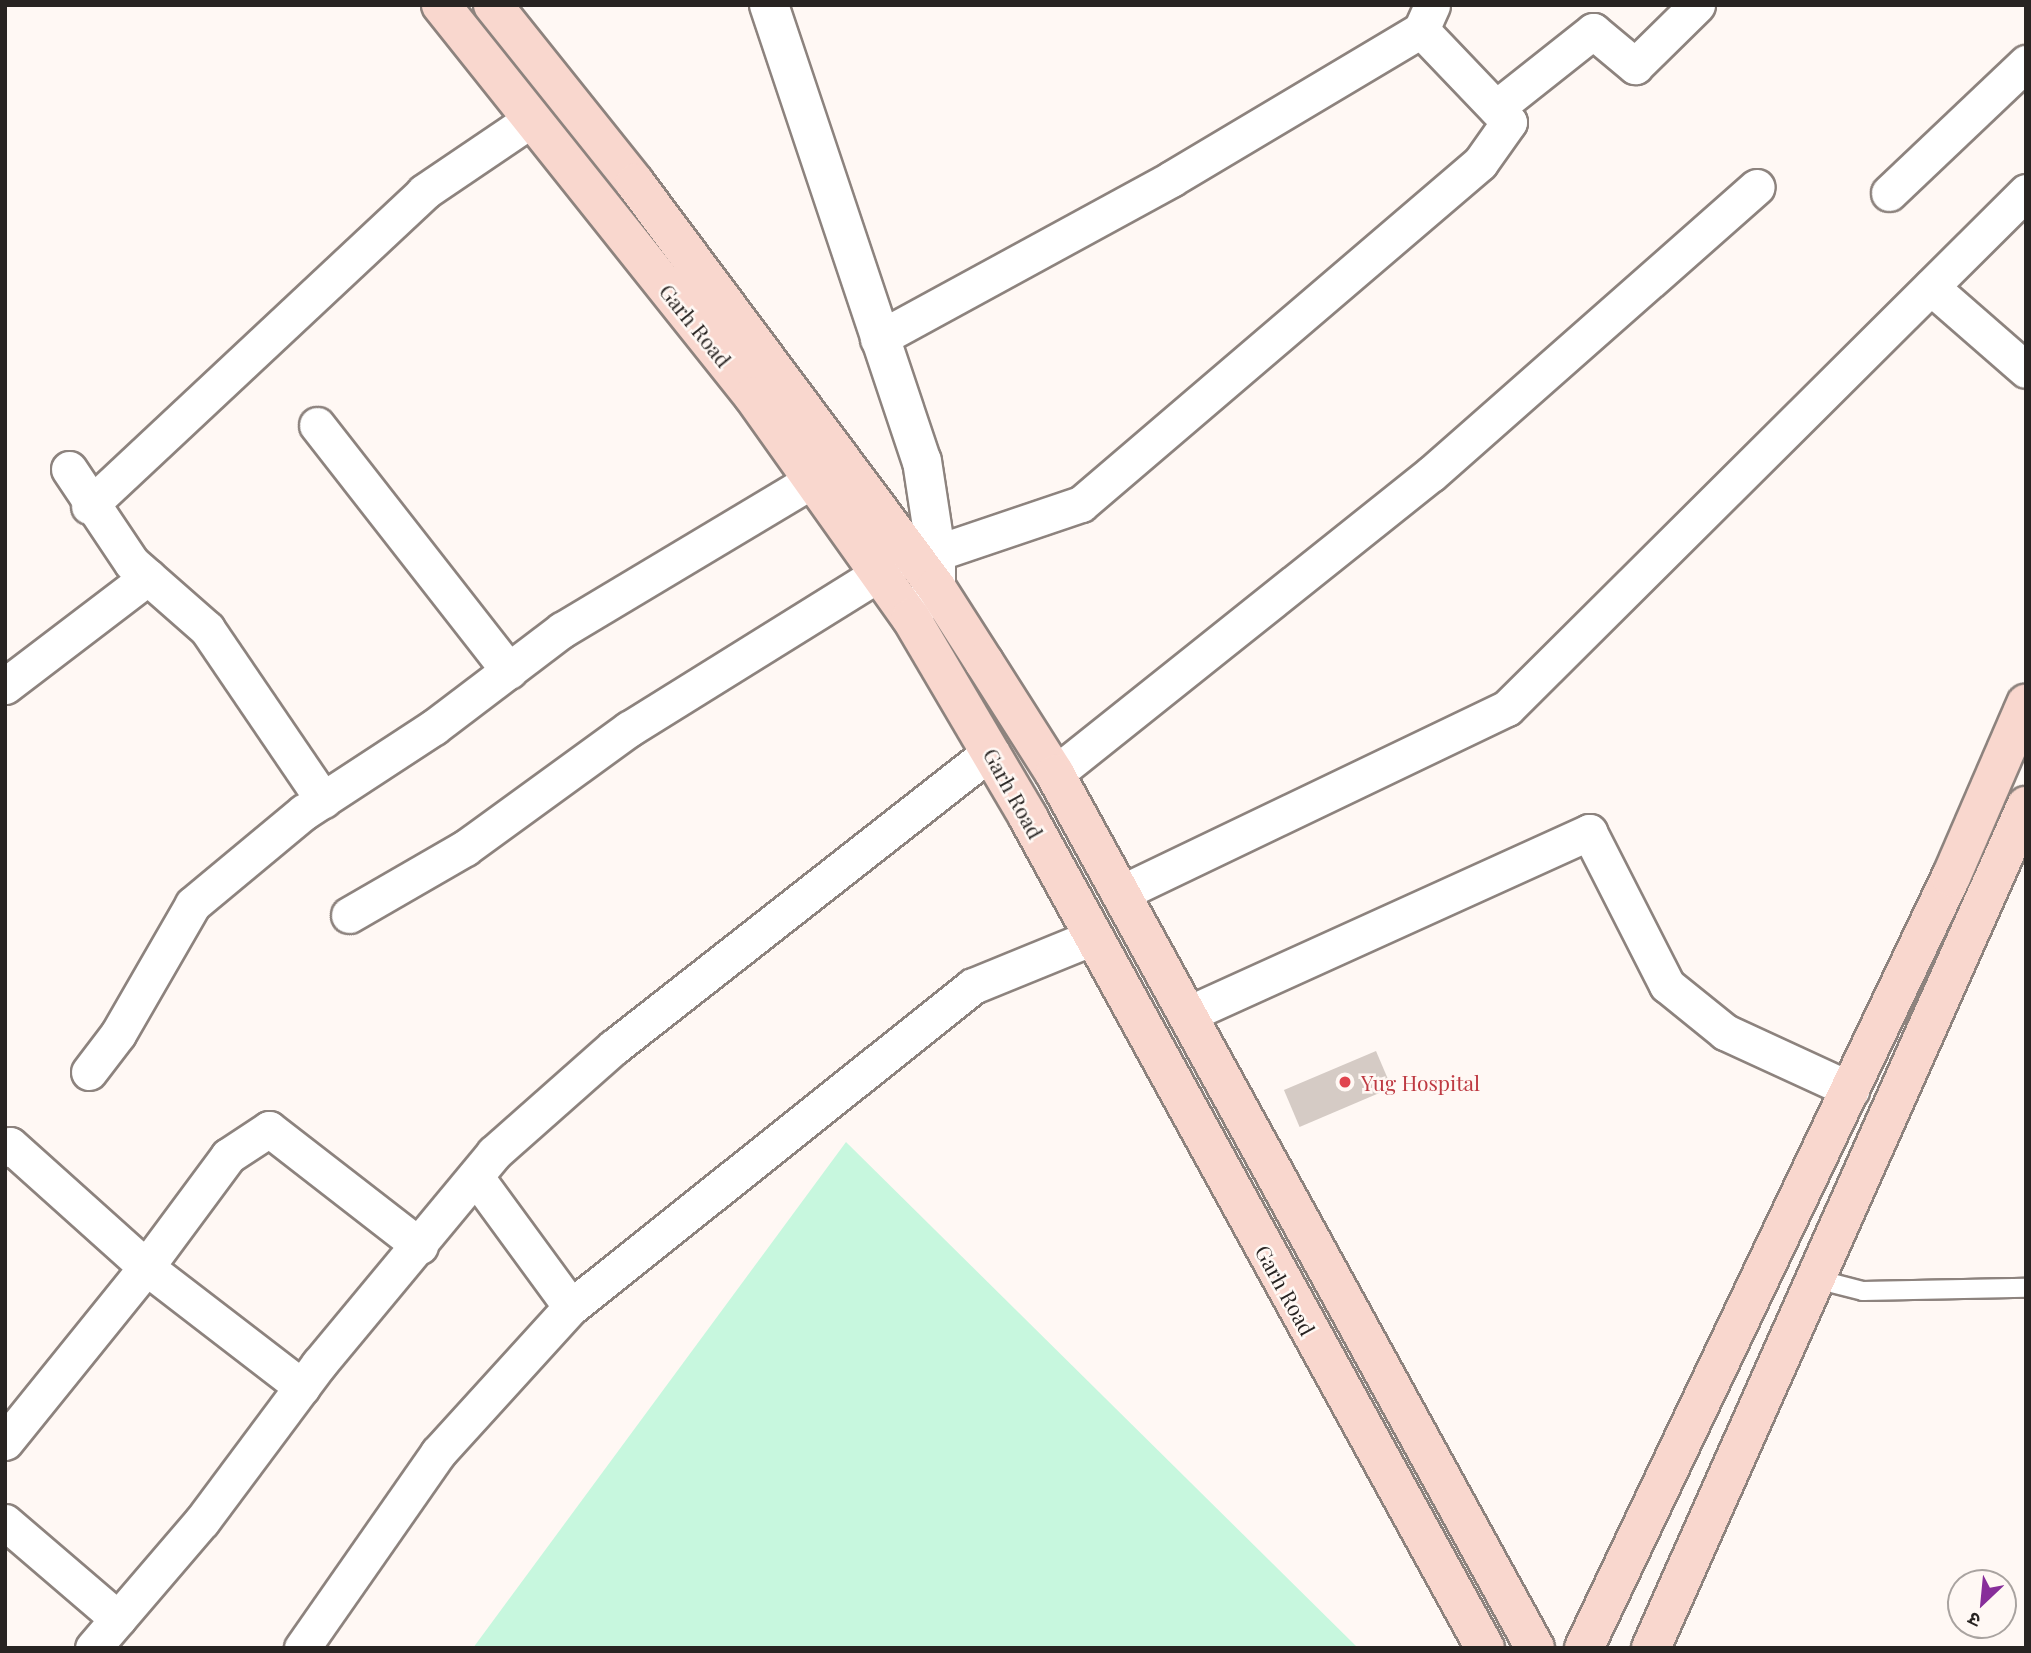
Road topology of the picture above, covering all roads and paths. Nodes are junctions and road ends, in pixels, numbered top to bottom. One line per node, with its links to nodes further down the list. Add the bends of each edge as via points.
1 (441, 5): 8 (main road, Garh Road)
2 (493, 5): 9 (main road, Garh Road)
3 (769, 5): 15 (street)
4 (1697, 5): 7 (street, via 1635,66 1592,31)
5 (1426, 18): 7 (street); 15 (street, via 1171,179)
6 (2026, 63): 11 (street)
7 (1496, 108): 21 (street, via 1509,122 1480,163 1081,504)
8 (532, 118): 13 (main road, Garh Road); 20 (street, via 424,192)
9 (635, 183): 13 (main road); 21 (main road, Garh Road)
10 (1758, 187): 29 (street, via 1431,474)
11 (1889, 192)
12 (2026, 192): 14 (street)
13 (603, 208): 19 (main road, Garh Road)
14 (1931, 287): 16 (street); 34 (street, via 1507,708)
15 (878, 339): 21 (street, via 922,461)
16 (2026, 370)
17 (317, 425): 25 (street)
18 (69, 469): 20 (street)
19 (813, 480): 22 (main road, Garh Road); 25 (street, via 562,630)
20 (89, 506): 23 (street)
21 (928, 565): 22 (street); 24 (street); 29 (main road, Garh Road)
22 (880, 574): 24 (main road, Garh Road); 35 (street, via 629,729 465,848)
23 (148, 577): 26 (street); 30 (street, via 207,629)
24 (911, 618): 28 (main road, Garh Road)
25 (509, 671): 30 (street)
26 (5, 687)
27 (2026, 704): 32 (main road)
28 (991, 751): 36 (main road, Garh Road); 41 (street, via 614,1047)
29 (1055, 774): 34 (main road, Garh Road)
30 (323, 800): 38 (street, via 193,904 118,1034)
31 (2026, 806): 33 (main road)
32 (1959, 859): 33 (main road); 39 (main road)
33 (1998, 872): 46 (main road)
34 (1121, 893): 37 (main road, Garh Road)
35 (349, 915)
36 (1093, 937): 43 (main road, Garh Road); 48 (street, via 973,986)
37 (1186, 1015): 39 (street, via 1589,832 1667,985 1725,1031); 42 (main road, Garh Road)
38 (89, 1072)
39 (1851, 1090): 57 (main road)
40 (7, 1145): 45 (street)
41 (475, 1176): 44 (street); 48 (street)
42 (1272, 1177): 43 (main road); 56 (main road, Garh Road)
43 (1236, 1198): 55 (main road, Garh Road)
44 (420, 1247): 45 (street, via 269,1129 228,1156); 49 (street)
45 (146, 1268): 49 (street); 50 (street)
46 (1816, 1279): 47 (lane, via 1863,1291); 58 (main road)
47 (2026, 1288)
48 (571, 1307): 54 (street, via 438,1453)
49 (302, 1387): 52 (street)
50 (5, 1442)
51 (5, 1522): 52 (street)
52 (118, 1619): 53 (street)
53 (93, 1648)
54 (302, 1648)
55 (1485, 1648)
56 (1535, 1648)
57 (1584, 1648)
58 (1651, 1648)

